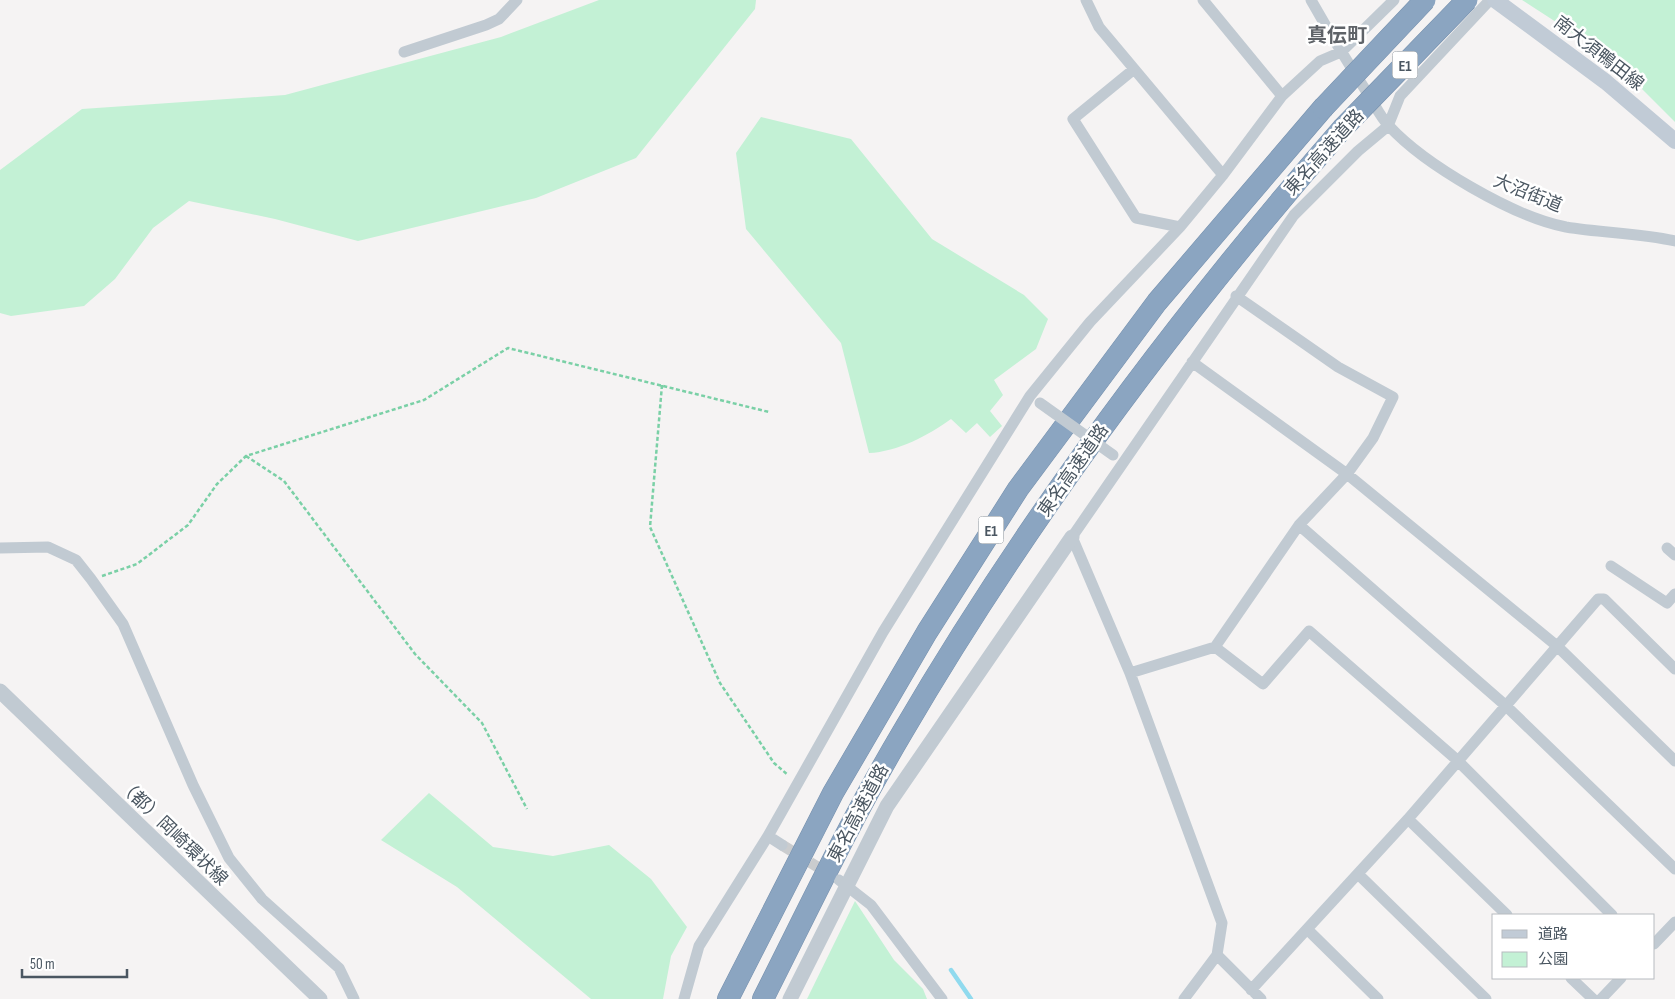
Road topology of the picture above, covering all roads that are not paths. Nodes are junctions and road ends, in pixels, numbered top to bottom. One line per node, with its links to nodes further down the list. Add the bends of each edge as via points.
1 (517, 0): 10 (street, via 499,19 486,25)
2 (1086, 0): 12 (street, via 1099,27)
3 (1203, 0): 13 (street)
4 (1311, 0): 11 (street)
5 (1394, 0): 11 (street)
6 (1425, 0): 55 (highway, 東名高速道路 / E1, bridge, via 1323,108 1157,302 1018,489 927,632 832,793)
7 (1467, 0): 56 (highway, 東名高速道路 / E1, bridge, via 1342,129 1275,206 1111,415 994,584 902,733)
8 (1490, 0): 14 (street, via 1400,96)
9 (1495, 0): 15 (main road, 南大須鴨田線, via 1606,82)
10 (404, 52)
11 (1341, 52): 13 (street, via 1320,61); 14 (street, 大沼街道)
12 (1133, 70): 16 (street); 17 (street, via 1073,118 1136,218)
13 (1282, 96): 16 (street)
14 (1388, 126): 18 (street, 大沼街道, via 1430,161 1510,208 1565,227 1646,234); 19 (street, via 1294,215)
15 (1675, 141)
16 (1223, 175): 17 (street)
17 (1180, 227): 21 (street, via 1090,322)
18 (1675, 241)
19 (1236, 296): 20 (street); 23 (street, via 1338,367 1393,397 1373,438)
20 (1192, 362): 22 (street); 23 (street)
21 (1035, 399): 22 (street, bridge); 38 (street, via 884,632)
22 (1124, 464): 25 (street)
23 (1347, 474): 24 (street); 29 (street)
24 (1299, 525): 30 (street); 34 (street)
25 (1072, 538): 32 (street); 42 (street, via 888,806)
26 (0, 548): 53 (street, via 48,547 76,560 91,579 123,624 193,785 229,858 262,899 339,968)
27 (1611, 566): 28 (street, via 1667,602)
28 (1675, 594)
29 (1557, 646): 31 (street, via 1598,599 1604,599); 34 (street); 36 (street)
30 (1214, 647): 32 (street); 35 (street, via 1262,684 1309,631)
31 (1675, 670)
32 (1130, 673): 48 (street, via 1222,923)
33 (0, 691): 52 (street, （都）岡崎環状線)
34 (1505, 706): 35 (street); 40 (street)
35 (1457, 760): 37 (street); 44 (street)
36 (1675, 761)
37 (1408, 819): 41 (street); 43 (street)
38 (768, 836): 39 (street); 54 (street, via 699,946)
39 (782, 845)
40 (1675, 869)
41 (1358, 874): 46 (street); 62 (street)
42 (843, 884): 57 (street); 58 (street, via 871,905)
43 (1506, 914)
44 (1611, 914)
45 (1675, 922): 47 (street)
46 (1307, 929): 51 (street); 61 (street)
47 (1655, 943)
48 (1217, 955): 51 (street); 59 (street)
49 (1572, 979): 63 (street)
50 (1620, 979): 64 (street)
51 (1251, 990): 60 (street)
52 (320, 999)
53 (354, 999)
54 (684, 999)
55 (728, 999)
56 (763, 999)
57 (790, 999)
58 (942, 999)
59 (1184, 999)
60 (1261, 999)
61 (1378, 999)
62 (1486, 999)
63 (1593, 999)
64 (1601, 999)

